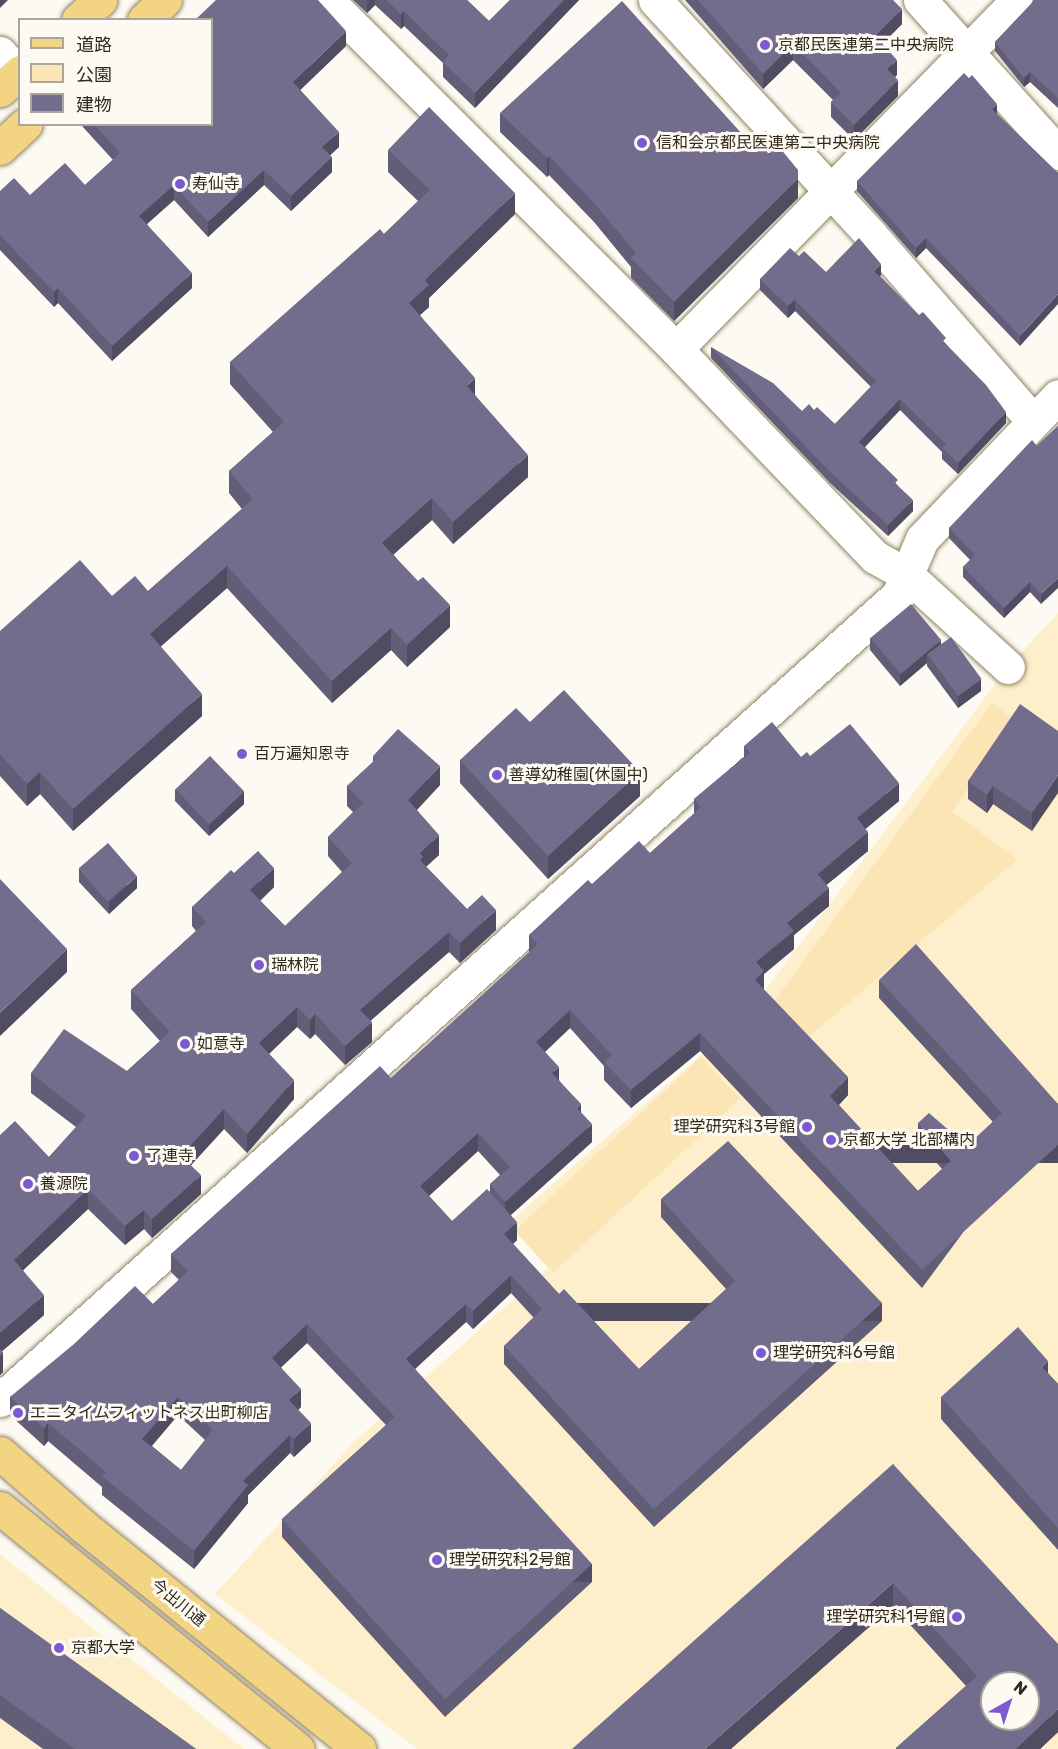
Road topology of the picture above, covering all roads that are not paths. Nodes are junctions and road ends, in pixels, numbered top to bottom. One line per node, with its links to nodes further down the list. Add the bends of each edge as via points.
1 (100, 0): 7 (main road)
2 (165, 0): 8 (main road)
3 (327, 0): 14 (street)
4 (656, 0): 13 (street)
5 (920, 0): 9 (street)
6 (1018, 0): 9 (street)
7 (80, 18)
8 (146, 18)
9 (967, 53): 12 (street); 13 (street)
10 (24, 126): 11 (main road)
11 (0, 148)
12 (1058, 153)
13 (828, 192): 14 (street); 16 (street, via 870,234)
14 (676, 349): 17 (street, via 875,557)
15 (1058, 396): 16 (street)
16 (1034, 421): 17 (street, via 922,539)
17 (906, 574): 18 (street); 19 (street, via 898,595)
18 (1008, 667)
19 (0, 1400)
20 (0, 1453): 23 (main road, 今出川通, via 83,1526)
21 (0, 1508): 22 (main road)
22 (298, 1749)
23 (359, 1749)

